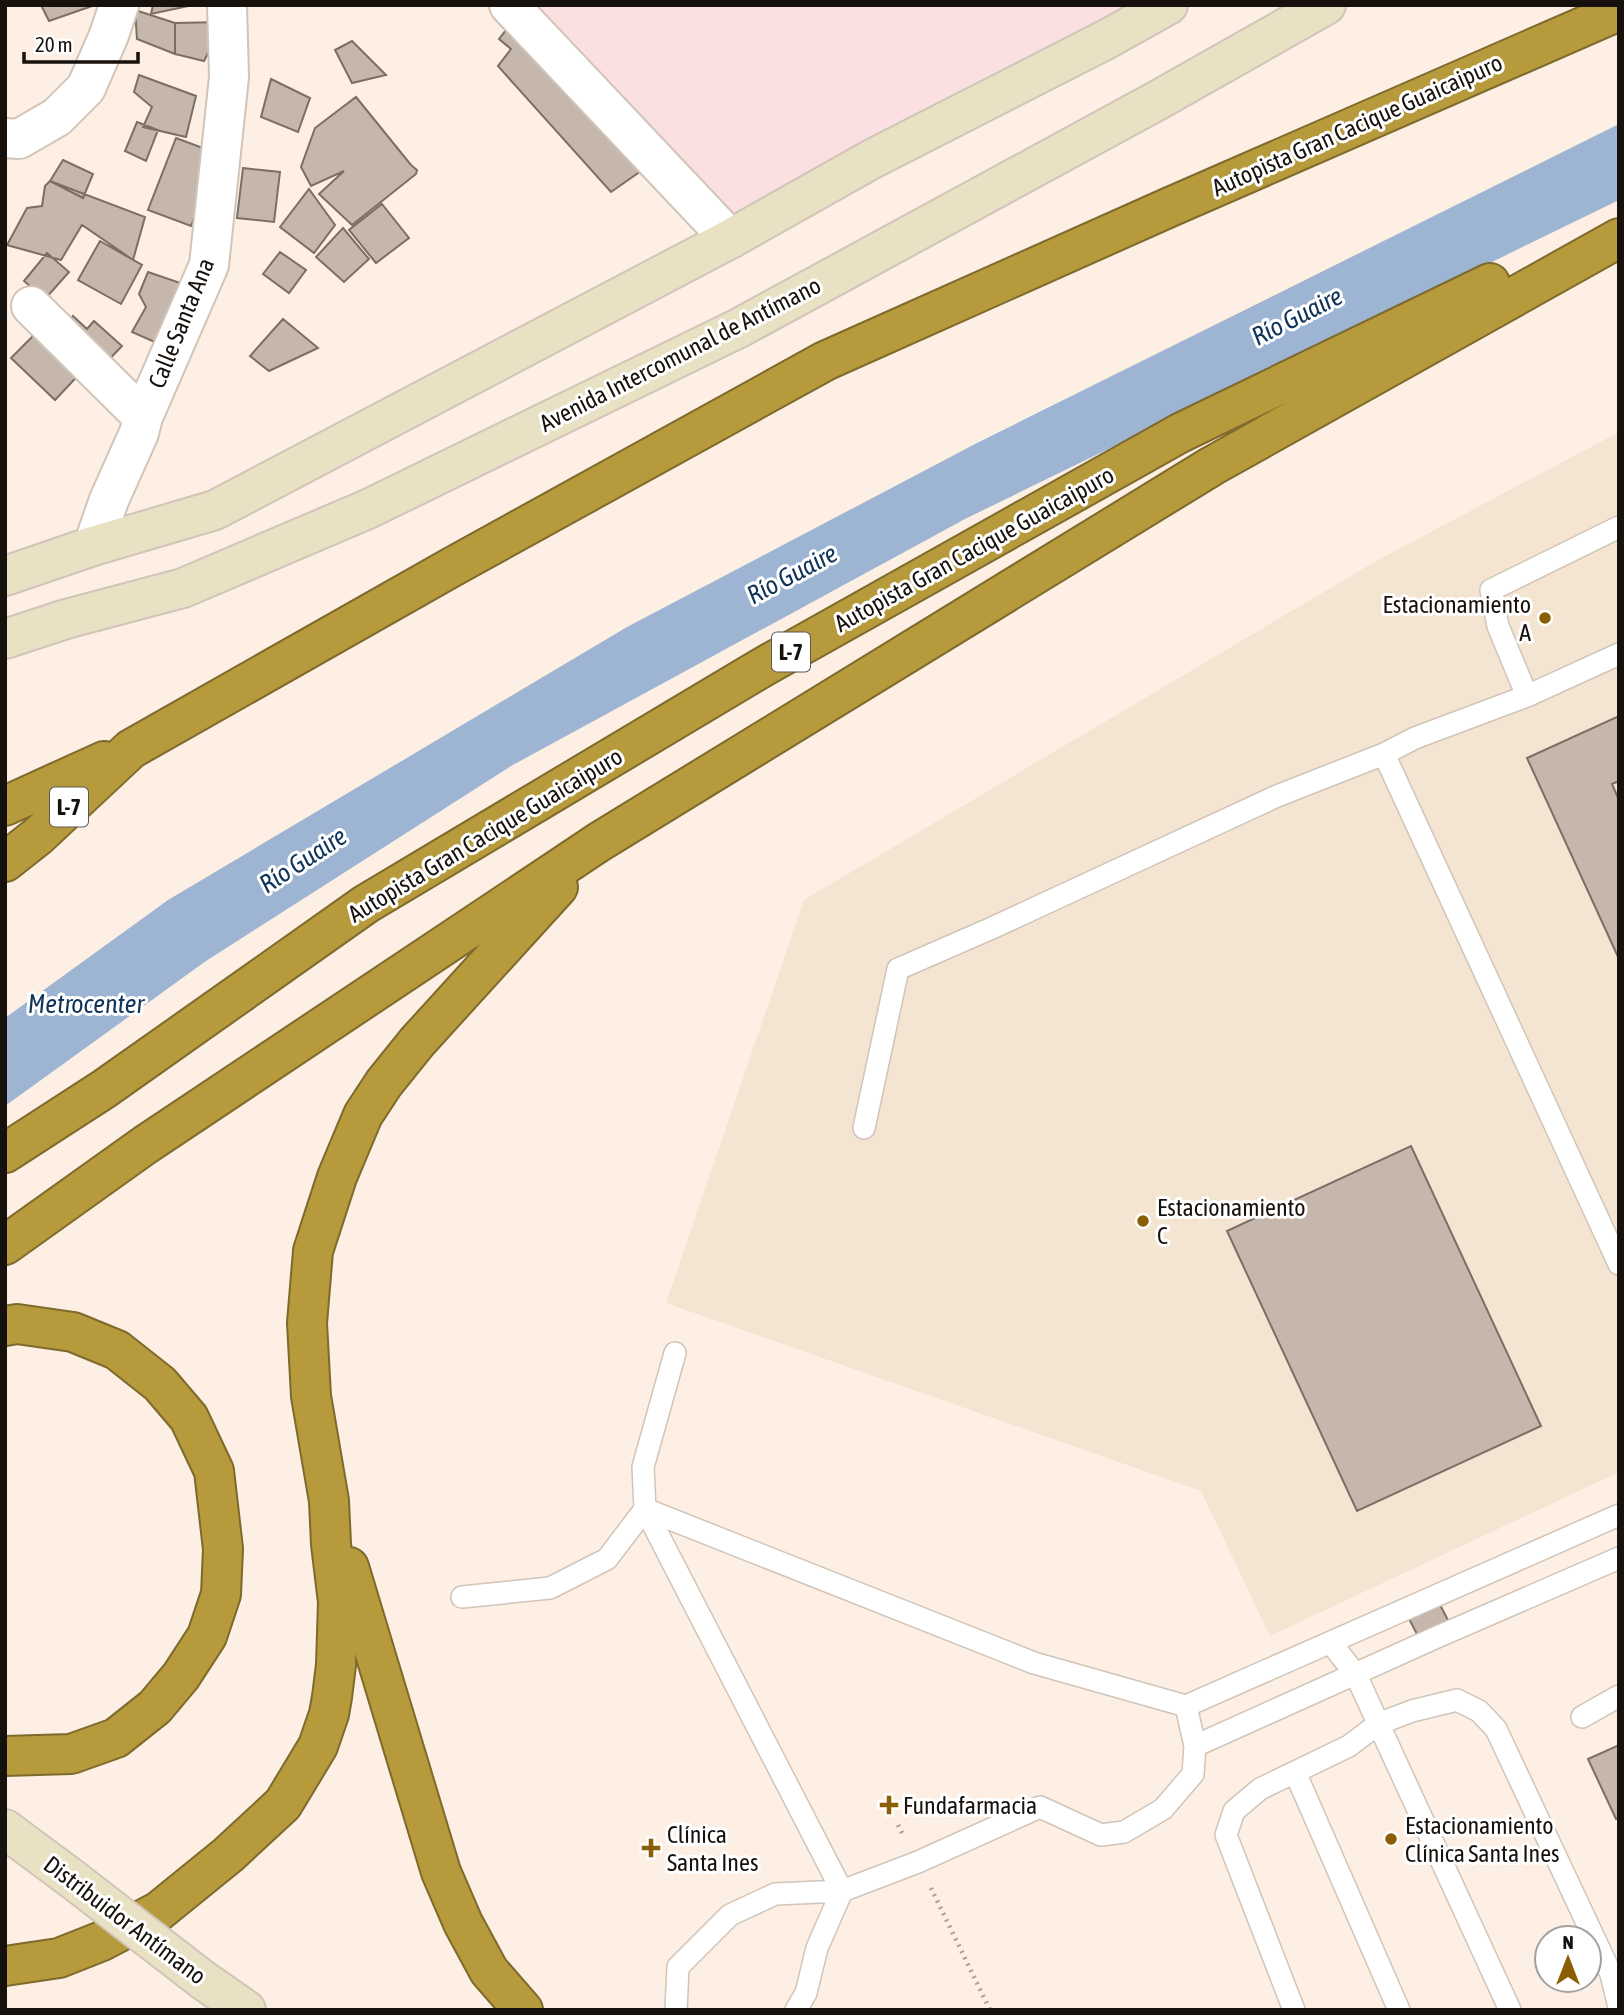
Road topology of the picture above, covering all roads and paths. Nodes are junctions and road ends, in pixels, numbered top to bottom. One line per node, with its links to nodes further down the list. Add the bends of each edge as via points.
1 (120, 5): 7 (street, via 86,88 57,117 19,139)
2 (227, 5): 12 (street, Calle Santa Ana, via 229,77 209,265)
3 (509, 5): 10 (street)
4 (1168, 5): 10 (main road, via 872,159)
5 (1326, 5): 16 (main road, Avenida Intercomunal de Antímano, via 738,328 368,509)
6 (1619, 11): 21 (highway, Autopista Gran Cacique Guaicaipuro / L-7, via 825,361)
7 (5, 138)
8 (1619, 223): 27 (highway, Autopista Gran Cacique Guaicaipuro / L-7, via 1180,433 763,667 366,904 104,1089)
9 (1619, 238): 24 (highway, via 1212,466)
10 (730, 239): 14 (main road, via 215,510)
11 (31, 306): 12 (street)
12 (144, 416): 14 (street, Calle Santa Ana)
13 (1619, 527): 20 (lane, via 1491,590 1498,625)
14 (93, 546): 15 (main road)
15 (5, 576)
16 (183, 589): 17 (main road, Avenida Intercomunal de Antímano); 19 (main road)
17 (5, 639)
18 (1619, 654): 20 (lane)
19 (5, 655)
20 (1527, 696): 22 (lane)
21 (131, 748): 23 (highway); 25 (highway, Autopista Gran Cacique Guaicaipuro / L-7)
22 (1384, 754): 26 (lane, via 1277,796 898,969); 29 (lane)
23 (5, 806)
24 (599, 842): 28 (highway, via 157,1137); 32 (highway, via 384,1083 363,1115 337,1177 313,1251 307,1323 311,1396)
25 (5, 862)
26 (864, 1128)
27 (5, 1153)
28 (5, 1245)
29 (1619, 1264)
30 (5, 1326): 44 (highway, via 73,1332 117,1350 160,1384 190,1418 214,1471 223,1549 221,1594 208,1636 155,1707 116,1738 71,1754)
31 (675, 1353): 33 (lane, via 643,1467)
32 (329, 1501): 50 (highway, via 338,1602 329,1714 318,1746 283,1804 159,1911 59,1958); 53 (highway, via 441,1872 489,1971)
33 (645, 1509): 36 (lane, via 607,1559 550,1588); 40 (lane, via 1034,1663); 49 (lane)
34 (1619, 1515): 37 (lane)
35 (1619, 1558): 38 (lane)
36 (462, 1597)
37 (1331, 1643): 38 (lane); 40 (lane)
38 (1356, 1675): 42 (lane); 43 (lane)
39 (1619, 1696): 41 (lane)
40 (1186, 1706): 43 (lane)
41 (1582, 1717)
42 (1378, 1724): 45 (lane, via 1349,1746); 51 (lane, via 1412,1710 1457,1700 1479,1711 1496,1729 1611,1974); 59 (lane)
43 (1195, 1746): 48 (lane, via 1193,1774 1163,1809 1124,1832 1101,1835 1040,1807)
44 (5, 1756)
45 (1295, 1772): 57 (lane, via 1260,1789 1234,1811 1226,1835); 58 (lane)
46 (898, 1825): 48 (path)
47 (5, 1829): 52 (main road, Distribuidor Antímano, bridge)
48 (918, 1862): 49 (lane); 56 (path)
49 (842, 1891): 54 (lane, via 775,1894 730,1915 678,1967); 55 (lane)
50 (5, 1966)
51 (1619, 2007)
52 (246, 2010)
53 (523, 2010)
54 (677, 2010)
55 (796, 2010)
56 (990, 2010)
57 (1294, 2010)
58 (1399, 2010)
59 (1510, 2010)

